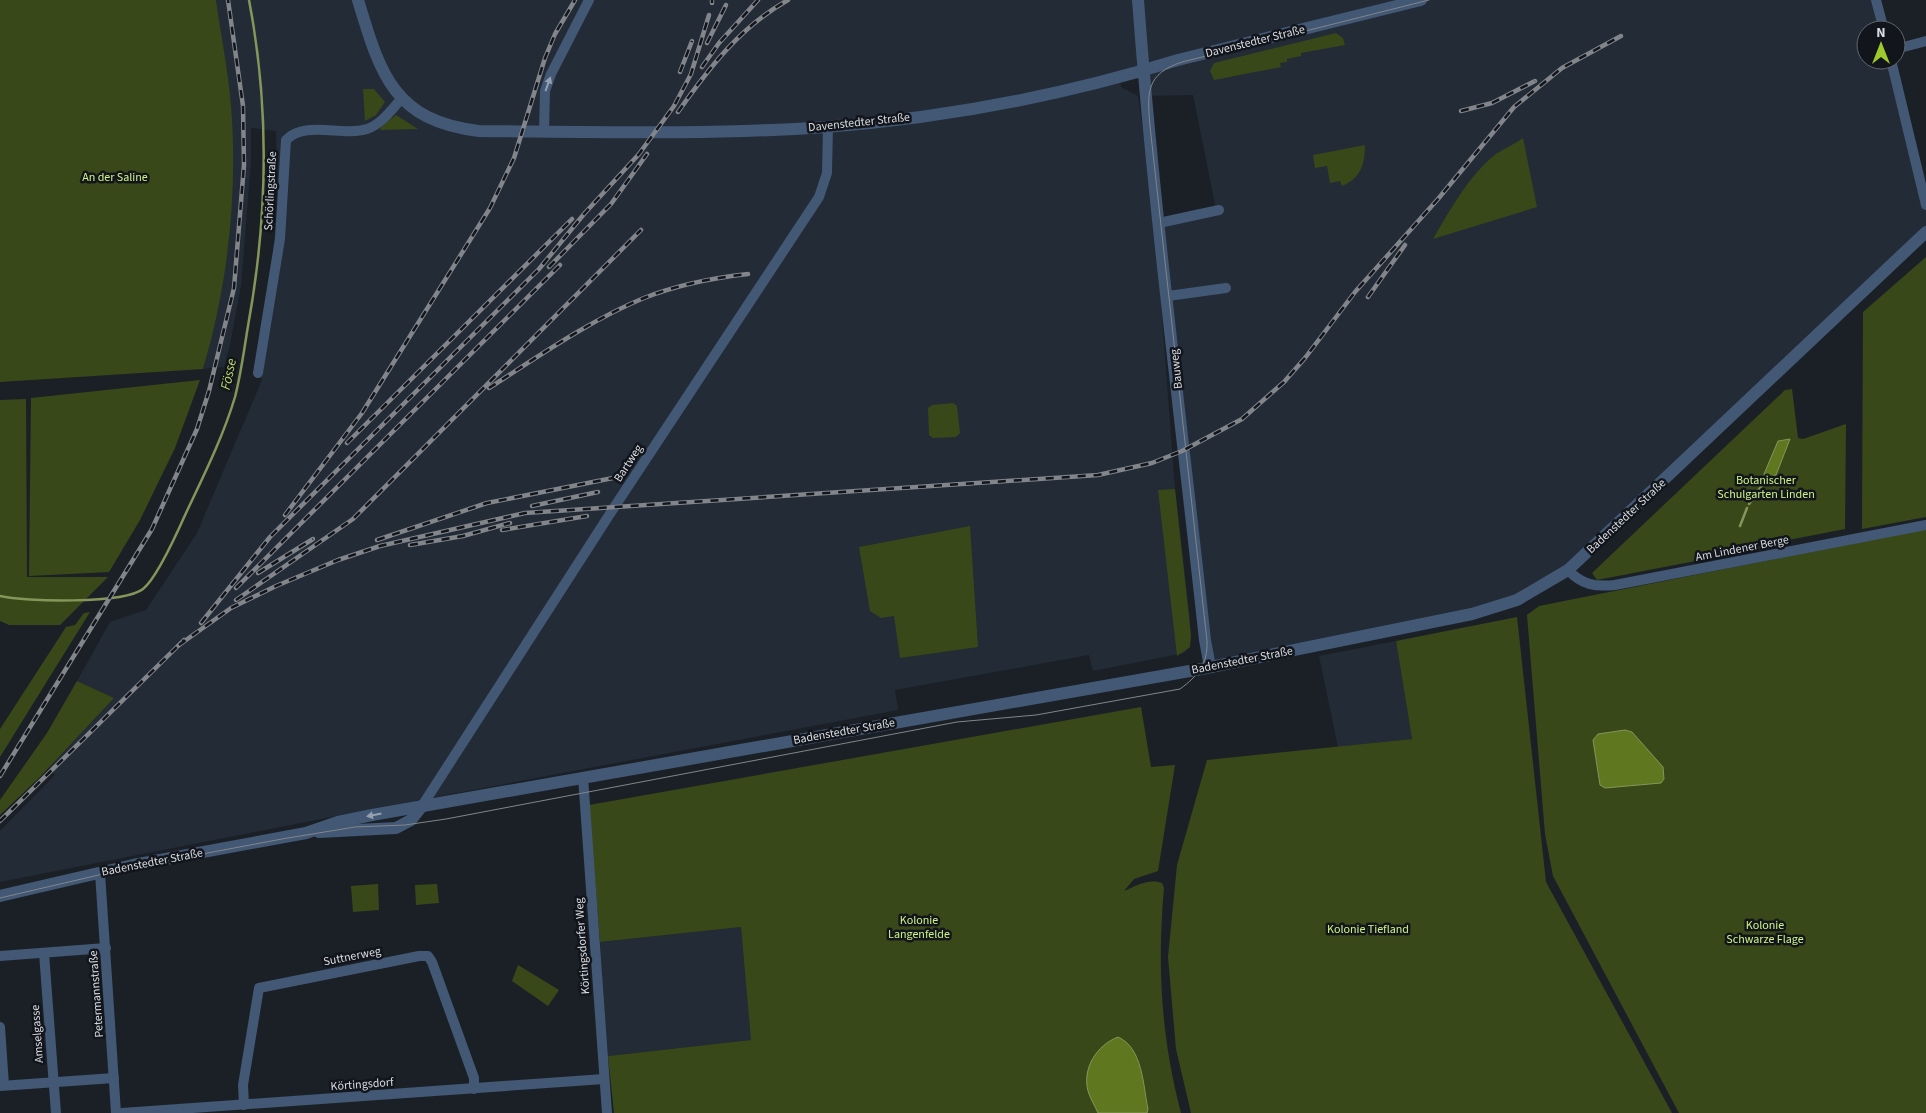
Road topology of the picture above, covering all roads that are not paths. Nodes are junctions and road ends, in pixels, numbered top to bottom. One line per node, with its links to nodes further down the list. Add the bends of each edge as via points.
1 (358, 0): 11 (street, Davenstedter Straße, via 380,68)
2 (589, 0): 13 (street, one-way to 2, via 545,91)
3 (1138, 0): 10 (street, Bauweg)
4 (1421, 0): 10 (street, Davenstedter Straße)
5 (1876, 0): 6 (street)
6 (1881, 20)
7 (1926, 41): 8 (street)
8 (1906, 46)
9 (1893, 70): 14 (street)
10 (1142, 71): 12 (street, Davenstedter Straße, via 978,107); 16 (street, Bauweg)
11 (402, 98): 13 (street, Davenstedter Straße, via 420,113 459,129); 20 (street, Schörlingstraße, via 383,119 368,129 303,131 293,133 286,140 280,239)
12 (828, 127): 13 (street, Davenstedter Straße, via 721,132); 25 (street, Bartweg, via 827,173 819,197 609,514)
13 (544, 132)
14 (1926, 205)
15 (1219, 210): 16 (street)
16 (1158, 222): 19 (street, Bauweg)
17 (1926, 232): 22 (street, Badenstedter Straße)
18 (1226, 288): 19 (street)
19 (1168, 296): 23 (street, Bauweg)
20 (258, 373)
21 (1926, 525): 22 (street, Am Lindener Berge, via 1615,586 1583,583)
22 (1568, 570): 23 (street, Badenstedter Straße, via 1518,600 1472,614)
23 (1210, 666): 24 (street, Badenstedter Straße)
24 (584, 777): 25 (street, Badenstedter Straße); 33 (street, Körtingsdorfer Weg)
25 (422, 806): 26 (street, Badenstedter Straße, via 338,822 306,833)
26 (100, 873): 27 (street, Badenstedter Straße); 28 (street, Petermannstraße)
27 (0, 896)
28 (106, 948): 29 (street); 32 (street, Petermannstraße)
29 (44, 953): 30 (street); 34 (street, Amselgasse)
30 (0, 956)
31 (0, 1027): 35 (street)
32 (114, 1078): 34 (street); 39 (street, Petermannstraße)
33 (604, 1080): 36 (street, Körtingsdorf); 41 (street, Körtingsdorfer Weg)
34 (54, 1082): 35 (street); 38 (street, Amselgasse)
35 (2, 1086)
36 (474, 1089): 37 (street, Körtingsdorf); 37 (street, Suttnerweg, via 474,1078 432,962 428,956 419,956 259,988 243,1085)
37 (244, 1105): 40 (street, Körtingsdorf)
38 (56, 1113)
39 (116, 1113)
40 (122, 1113)
41 (607, 1113)

